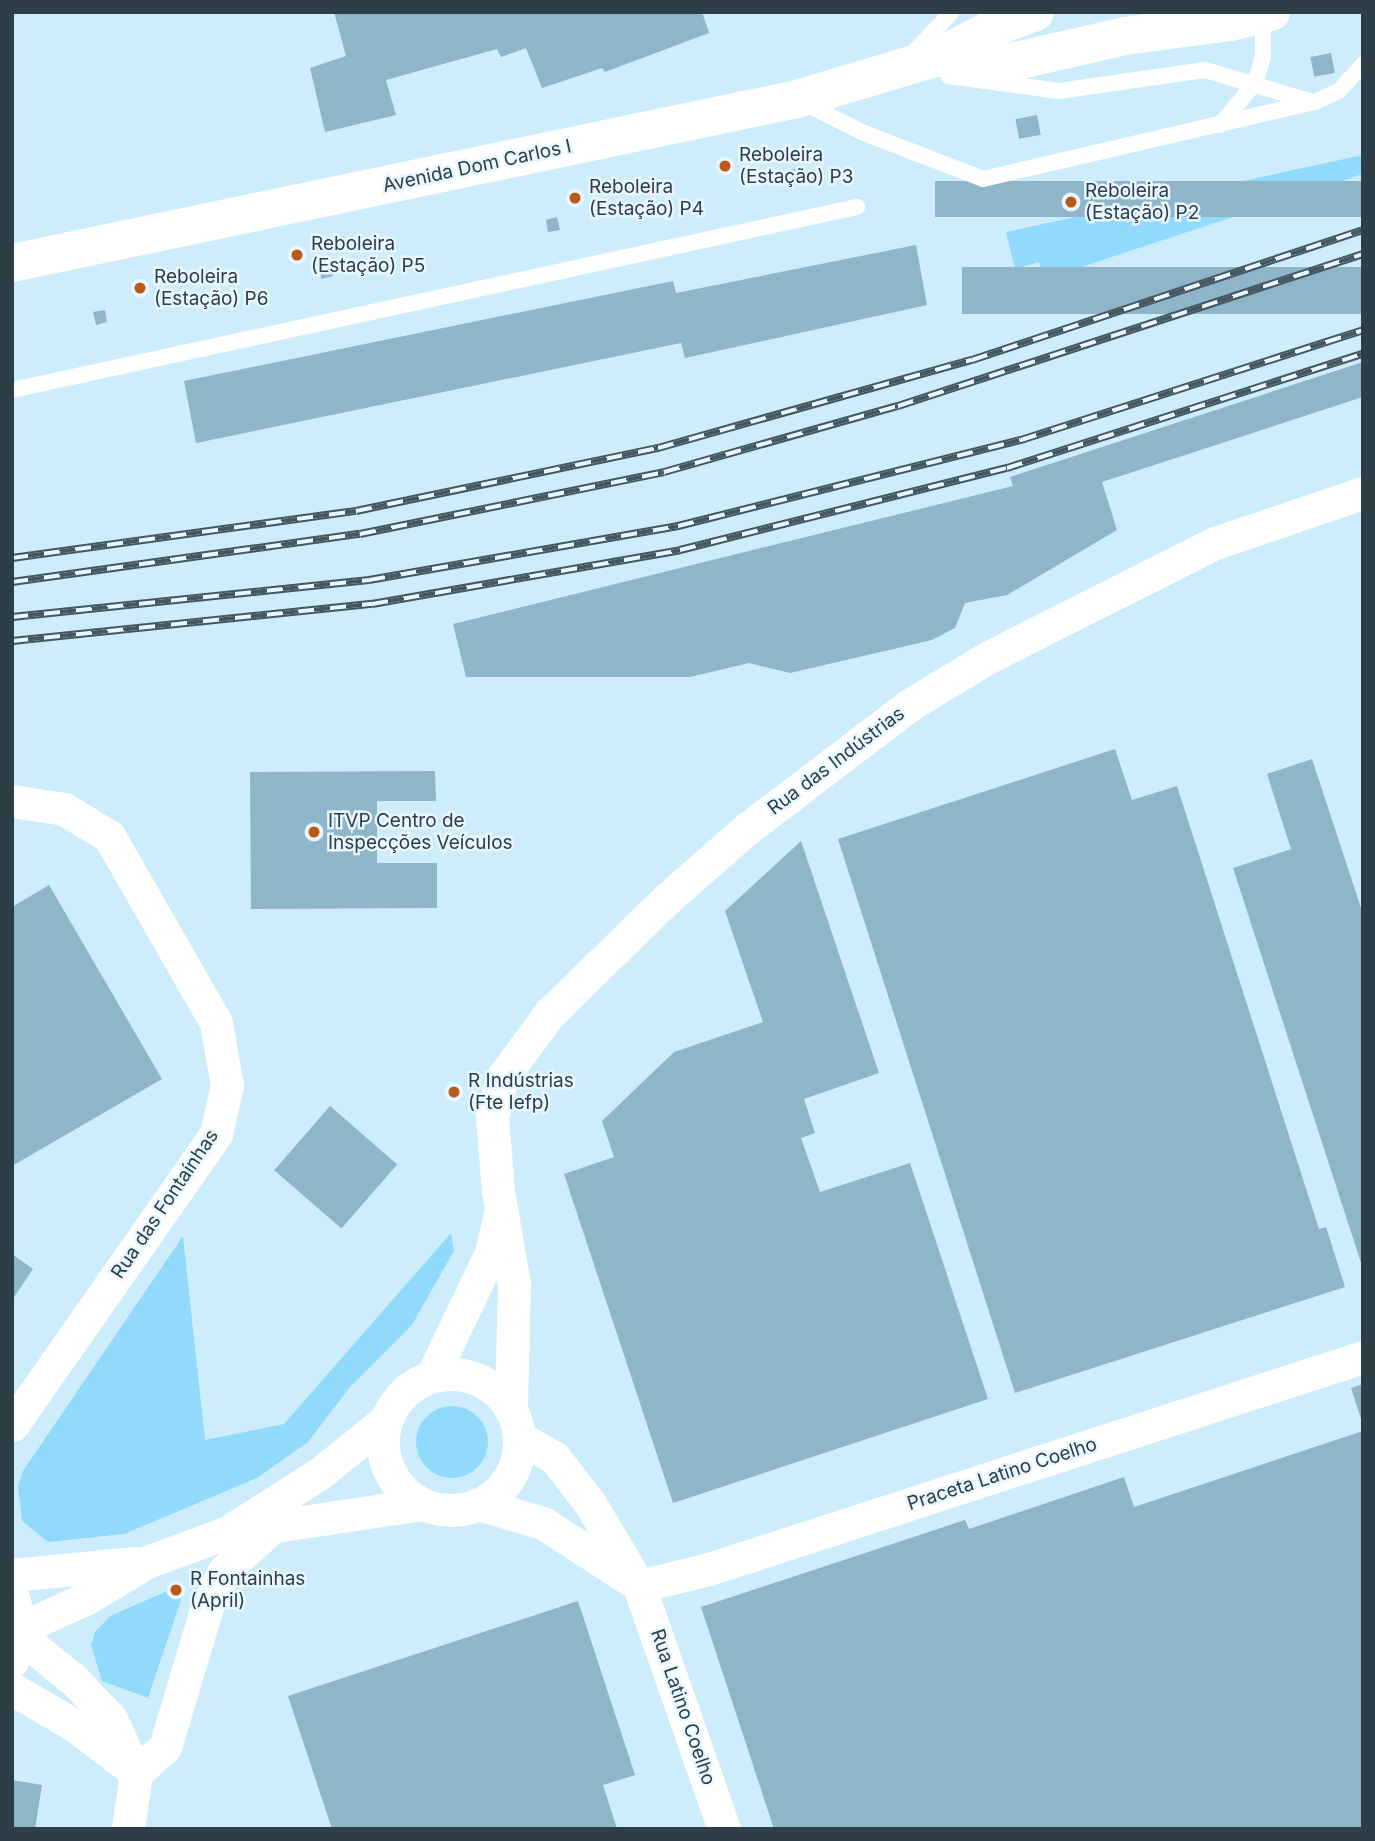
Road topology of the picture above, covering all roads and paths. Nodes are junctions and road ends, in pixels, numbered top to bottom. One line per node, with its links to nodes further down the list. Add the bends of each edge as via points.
1 (952, 12): 6 (lane)
2 (1035, 12): 4 (street, Avenida Dom Carlos I, via 1000,24)
3 (1248, 15): 4 (street, Avenida Dom Carlos I, via 1016,61); 7 (lane, via 1263,57)
4 (938, 57): 6 (street, Avenida Dom Carlos I)
5 (1363, 64): 9 (lane, via 1339,92)
6 (897, 69): 7 (lane, via 1059,91 1205,70); 8 (street, Avenida Dom Carlos I)
7 (1255, 83): 9 (lane); 10 (lane)
8 (797, 99): 10 (lane, via 864,133 983,179); 12 (street, Avenida Dom Carlos I)
9 (1315, 102): 10 (lane)
10 (1220, 125)
11 (857, 207): 13 (lane)
12 (12, 263)
13 (12, 390)
14 (1363, 493): 16 (street, Rua das Indústrias, via 1215,543 987,659 911,704 748,828 550,1013 502,1078 492,1117)
15 (12, 801): 21 (street, Rua das Fontaínhas, via 64,809 108,836 216,1023 227,1085 216,1133)
16 (501, 1208): 18 (street, Rua das Indústrias, via 491,1253); 20 (street, Rua das Indústrias, via 514,1284)
17 (1363, 1357): 28 (street, Praceta Latino Coelho, via 709,1569)
18 (432, 1376): 19 (street, via 412,1385); 20 (street, via 454,1373 477,1378 497,1390)
19 (386, 1420): 22 (street, via 385,1460 405,1493); 25 (street, via 320,1473)
20 (515, 1423): 23 (street, via 510,1478); 28 (street, Rua Latino Coelho, via 555,1458)
21 (12, 1425)
22 (422, 1504): 23 (street, via 450,1510); 24 (street)
23 (478, 1504): 28 (street, via 543,1523)
24 (271, 1528): 25 (street); 32 (street, via 224,1571 208,1604 165,1746)
25 (223, 1534): 26 (street)
26 (147, 1562): 27 (street); 30 (street)
27 (12, 1576)
28 (639, 1586): 34 (street, Rua Latino Coelho)
29 (12, 1594): 30 (street)
30 (18, 1642): 32 (street, via 74,1680 111,1720)
31 (12, 1689): 32 (street, via 74,1725)
32 (136, 1773): 33 (street)
33 (128, 1829)
34 (724, 1829)

